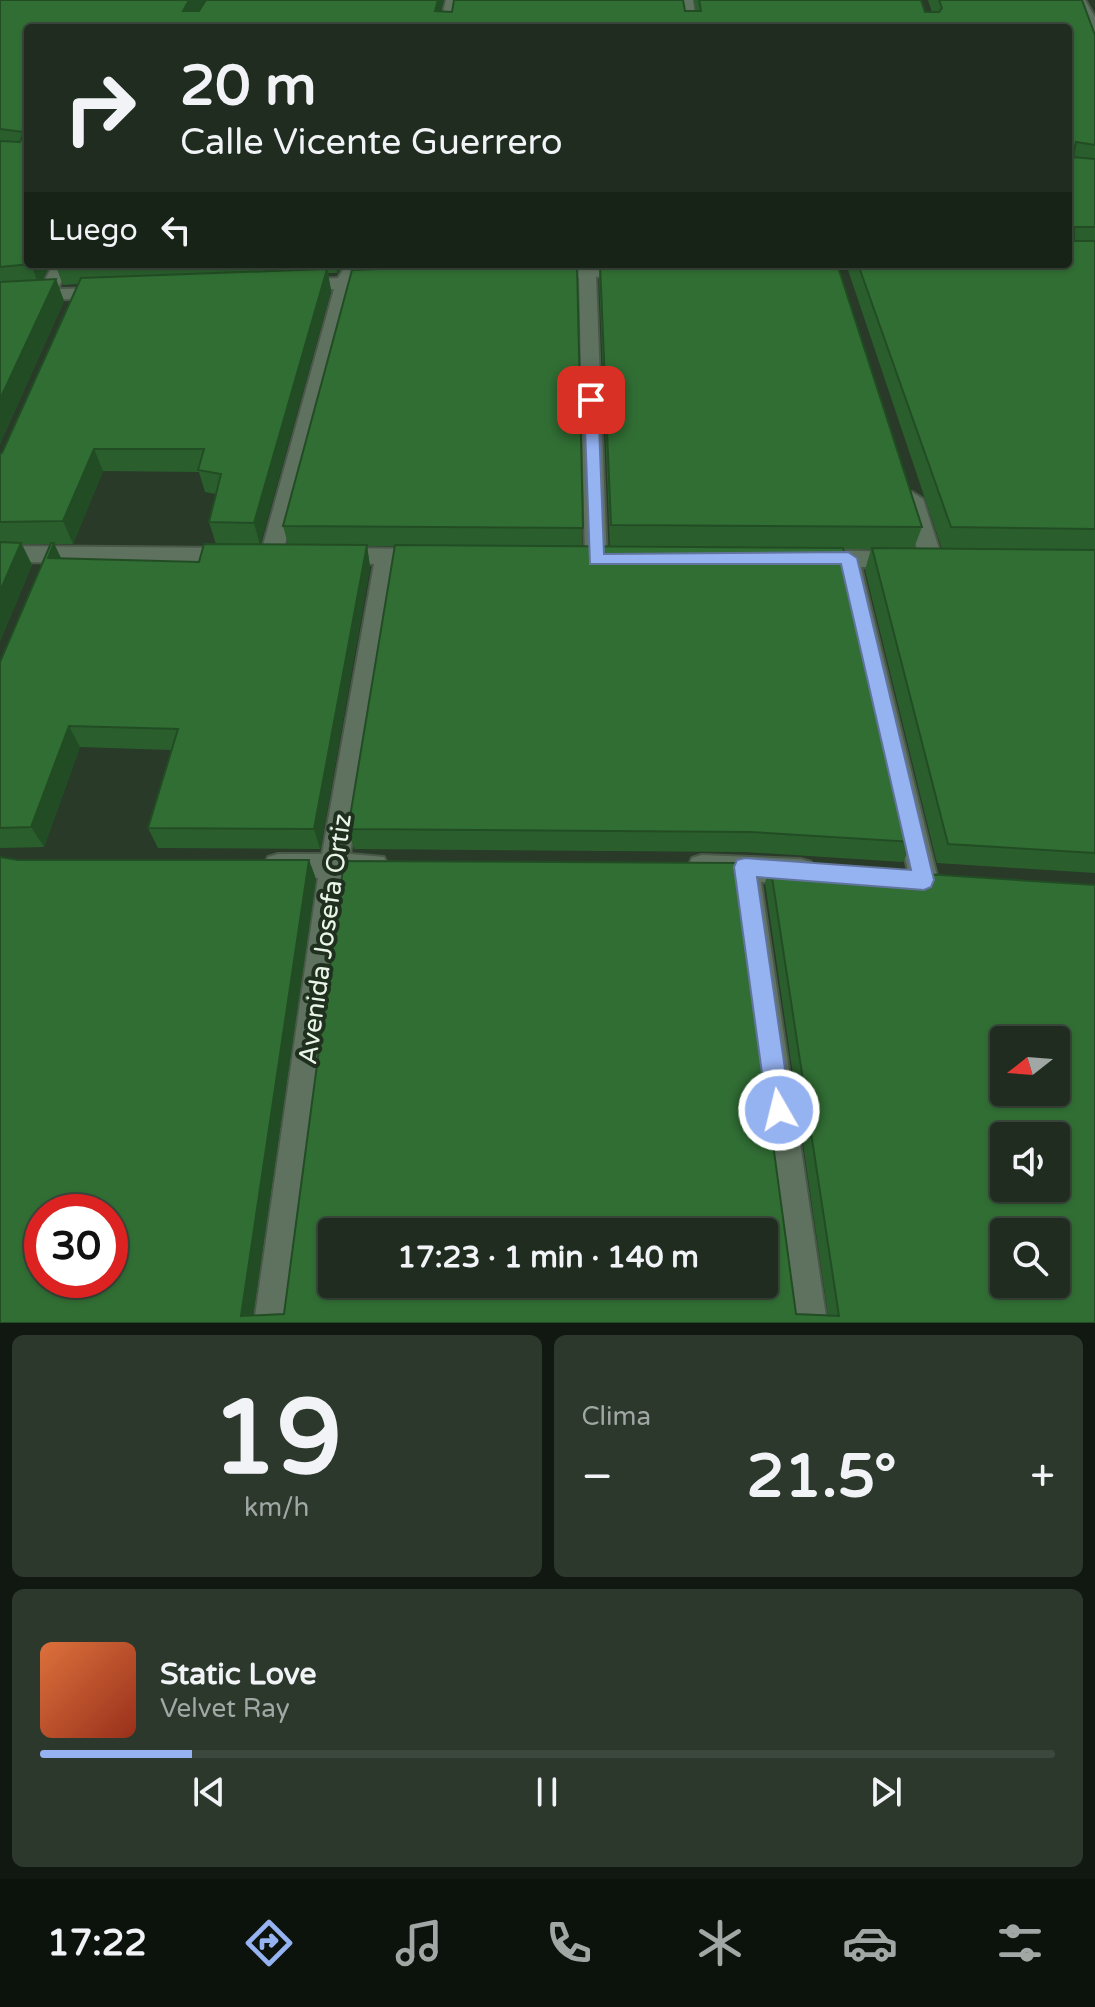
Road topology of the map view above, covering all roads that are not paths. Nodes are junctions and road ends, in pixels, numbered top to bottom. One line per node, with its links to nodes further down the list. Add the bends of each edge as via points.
1 (452, 0): 4 (street)
2 (687, 0): 5 (street)
3 (1079, 0): 6 (street)
4 (446, 24)
5 (690, 24)
6 (1095, 28)
7 (59, 268): 16 (street)
8 (352, 268): 13 (street)
9 (645, 269): 10 (street)
10 (587, 272): 11 (street); 26 (street, via 604,560)
11 (526, 275)
12 (405, 281): 13 (street)
13 (344, 284): 14 (street); 21 (street)
14 (283, 286)
15 (128, 292): 16 (street, via 77,301)
16 (47, 294): 17 (street)
17 (0, 296)
18 (908, 487): 27 (street)
19 (0, 554): 20 (street)
20 (51, 555): 21 (street); 29 (street)
21 (271, 556): 22 (street)
22 (386, 557): 23 (street); 31 (street, Avenida Josefa Ortiz)
23 (446, 558)
24 (785, 558): 25 (street)
25 (848, 558): 27 (street); 37 (street)
26 (566, 559)
27 (932, 561): 28 (street)
28 (961, 561)
29 (40, 582)
30 (254, 865): 31 (street)
31 (334, 866): 32 (street); 39 (street, Avenida Josefa Ortiz)
32 (397, 866)
33 (682, 867): 34 (street)
34 (745, 867): 35 (street); 40 (street)
35 (834, 874)
36 (894, 878): 37 (street)
37 (924, 880): 38 (street)
38 (955, 882)
39 (272, 1323)
40 (809, 1323)

